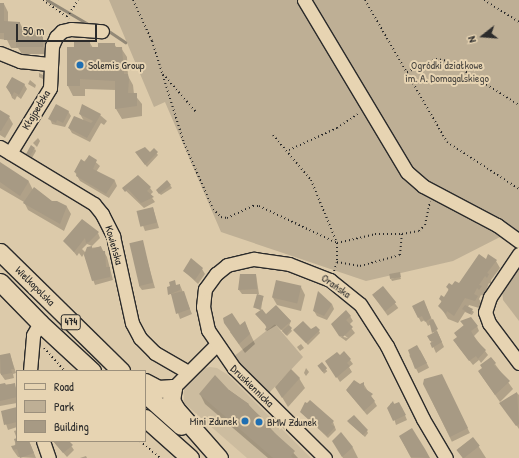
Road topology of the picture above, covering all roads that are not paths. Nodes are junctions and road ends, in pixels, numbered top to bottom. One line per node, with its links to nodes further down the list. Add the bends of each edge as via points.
1 (304, 0): 6 (street, via 407,172 435,192 497,225)
2 (102, 31): 4 (street, Kłajpedzka, via 62,31 52,46)
3 (0, 54): 4 (street, via 20,61)
4 (51, 64): 5 (street, Kłajpedzka, via 50,88)
5 (5, 150): 18 (street, Kowieńska, via 94,204 113,236 132,322 140,338 155,353)
6 (519, 241)
7 (0, 252): 12 (main road, Wielkopolska / 474)
8 (519, 254): 13 (street, via 490,297 485,312 489,323)
9 (0, 282): 10 (main road, Wielkopolska / 474)
10 (40, 323): 14 (street, via 32,335); 15 (main road, Wielkopolska / 474)
11 (216, 345): 18 (street); 27 (street, Druskiennicka, via 234,368); 28 (street, Orańska, via 204,318 205,289 212,277 227,265 254,258 272,260 317,273 360,304 371,318)
12 (97, 348): 16 (main road, Wielkopolska / 474); 17 (main road)
13 (519, 363)
14 (30, 370)
15 (91, 370)
16 (120, 370)
17 (130, 370)
18 (188, 372): 20 (street)
19 (146, 383): 20 (main road, via 158,389)
20 (173, 388): 26 (main road, via 171,400 176,409)
21 (146, 395): 26 (main road)
22 (146, 419): 25 (main road)
23 (43, 442): 24 (street)
24 (49, 458)
25 (190, 458)
26 (218, 458)
27 (325, 458)
28 (446, 458)

